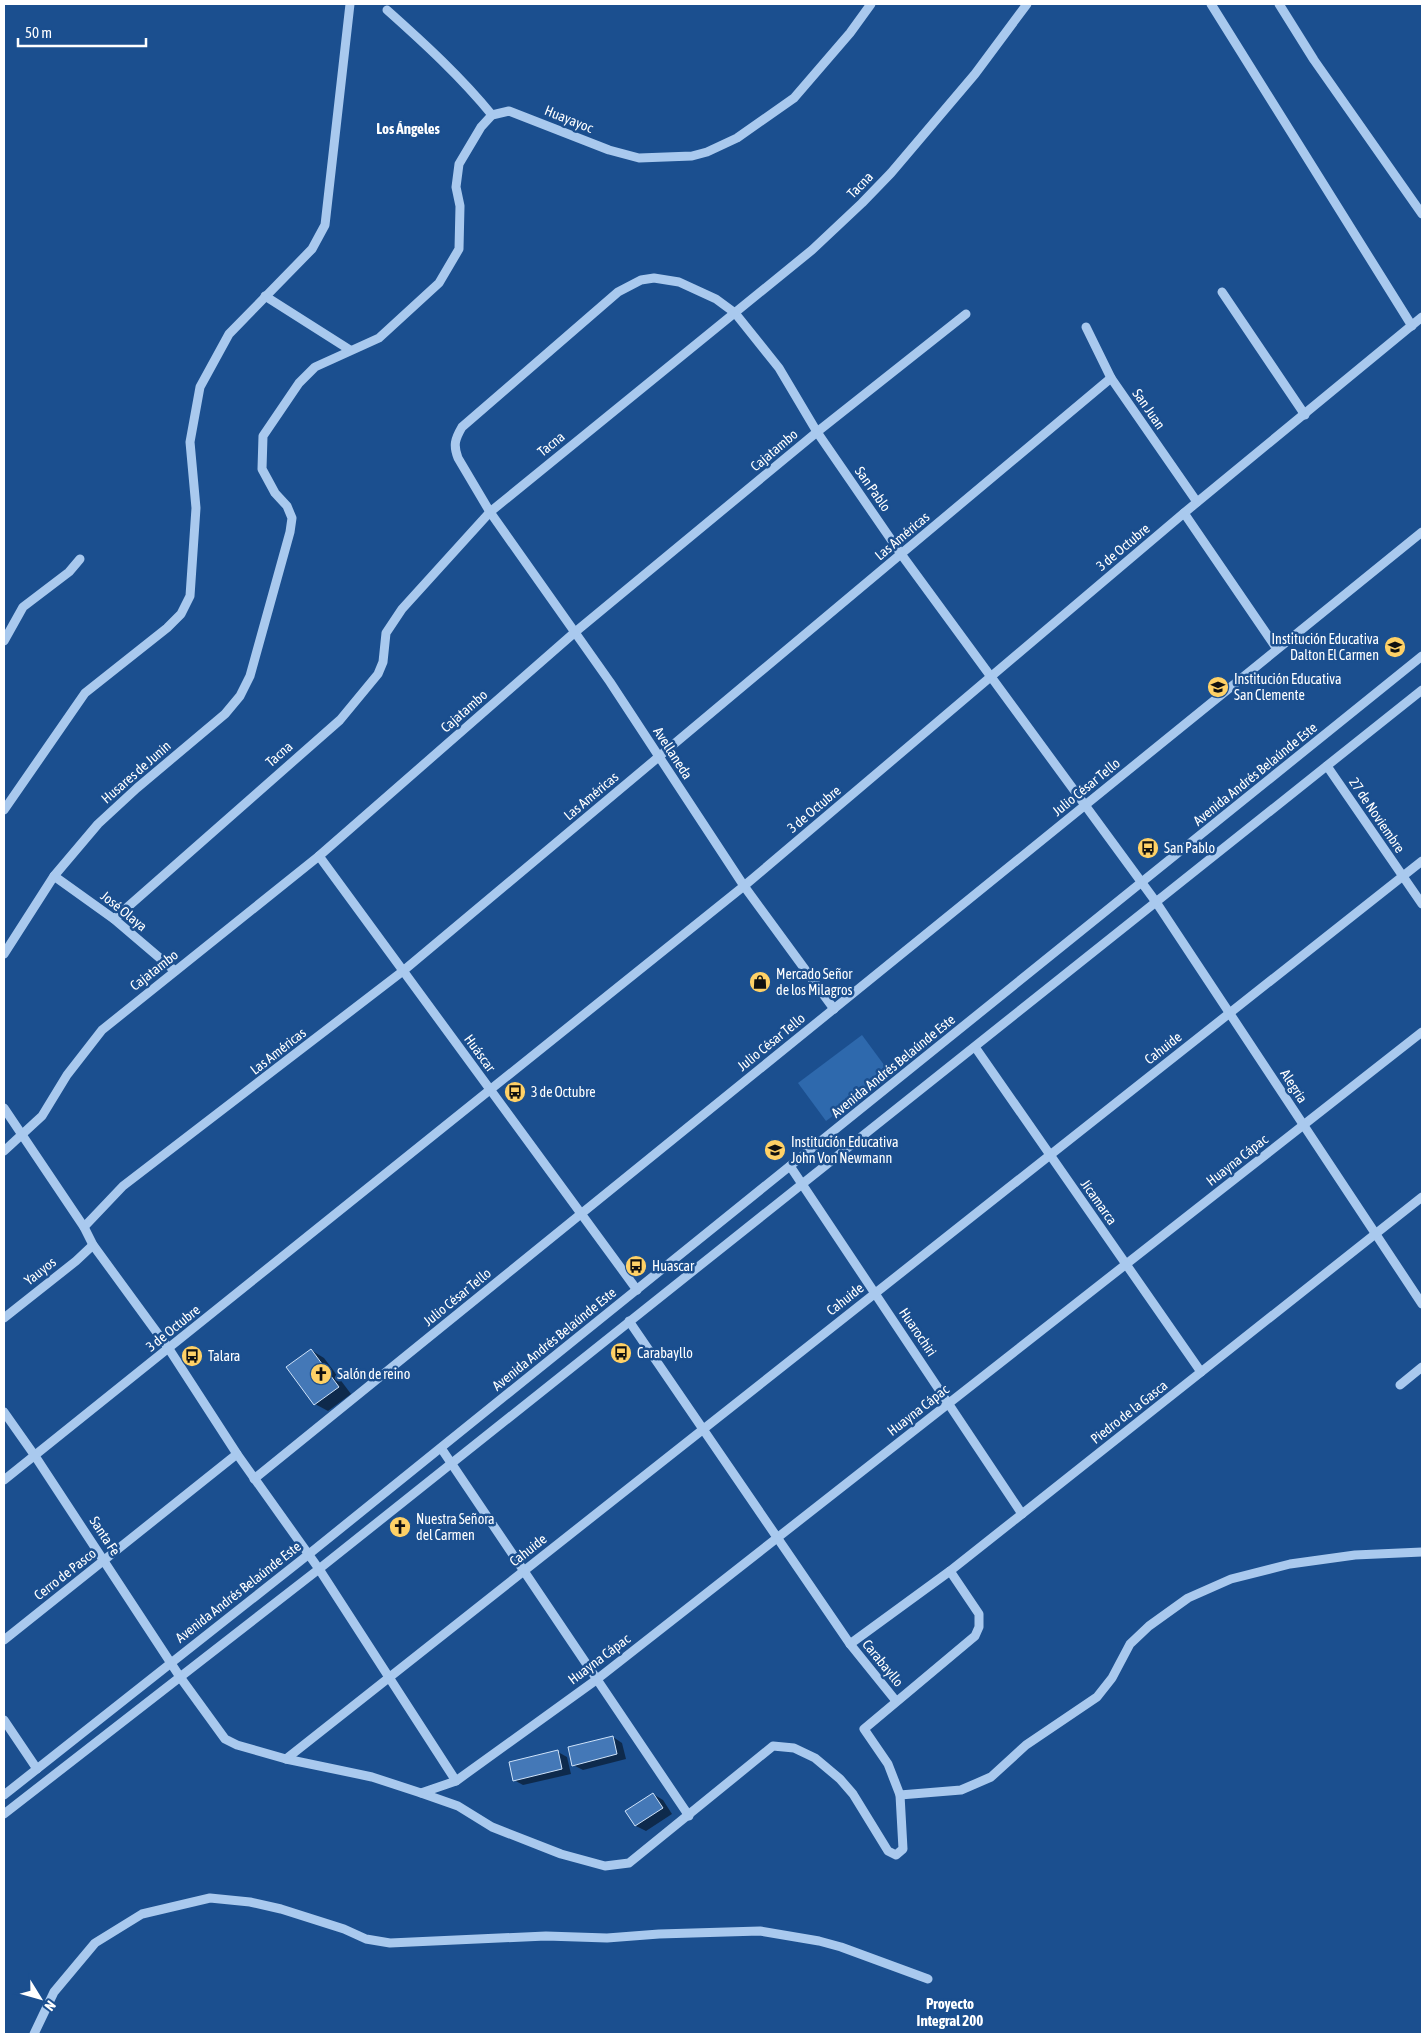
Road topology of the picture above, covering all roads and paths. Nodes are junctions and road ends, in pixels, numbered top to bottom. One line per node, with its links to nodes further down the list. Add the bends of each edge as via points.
1 (350, 4): 11 (street, via 325,225 312,249)
2 (872, 4): 7 (street, Huayayoc, via 794,98 737,138 707,152 639,158 556,130 518,113 509,111)
3 (1027, 4): 12 (street, Tacna, via 975,74 868,196 812,250)
4 (1212, 4): 15 (street)
5 (1279, 4): 8 (street, via 1314,60)
6 (387, 10): 7 (street, via 477,96)
7 (492, 115): 17 (street, via 481,127 460,164 456,186 460,206 460,249 439,283 380,338)
8 (1422, 214)
9 (641, 280): 12 (street, San Pablo, via 654,278 679,282 716,299); 22 (street, Avellaneda, via 618,292 462,427 454,448)
10 (1222, 292): 19 (street)
11 (265, 296): 17 (street); 36 (street, via 230,334 200,387 190,442 196,508 190,596 181,614 84,693)
12 (735, 313): 20 (street, San Pablo, via 779,368); 22 (street, Tacna)
13 (966, 314): 20 (street, Cajatambo)
14 (1422, 317): 15 (street, 3 de Octubre)
15 (1412, 326): 19 (street, 3 de Octubre)
16 (1086, 327): 18 (street, San Juan)
17 (350, 350): 39 (street, Husares de Junin, via 315,367 299,383 263,436 262,469 292,518 250,676 240,696 225,714 98,824)
18 (1111, 378): 21 (street, San Juan); 25 (street, Las Américas)
19 (1305, 415): 21 (street, 3 de Octubre)
20 (817, 432): 25 (street, San Pablo); 27 (street, Cajatambo)
21 (1197, 502): 23 (street, 3 de Octubre)
22 (490, 512): 27 (street, Avellaneda); 45 (street, Tacna, via 402,609 386,633 384,662 378,674 340,720)
23 (1184, 513): 29 (street); 31 (street, 3 de Octubre)
24 (1422, 532): 29 (street, Julio César Tello)
25 (901, 554): 31 (street, San Pablo); 33 (street, Las Américas)
26 (80, 559): 28 (street, via 70,572 23,607)
27 (574, 633): 33 (street, Avellaneda); 37 (street, Cajatambo)
28 (4, 640)
29 (1278, 649): 35 (street, Julio César Tello)
30 (1422, 656): 41 (street, Avenida Andrés Belaúnde Este)
31 (990, 678): 35 (street, San Pablo); 42 (street, 3 de Octubre)
32 (1422, 690): 34 (street)
33 (660, 757): 42 (street, Avellaneda); 47 (street, Las Américas)
34 (1327, 766): 40 (street, 27 de Noviembre); 43 (street)
35 (1085, 806): 41 (street, San Pablo); 49 (street, Julio César Tello)
36 (4, 810)
37 (319, 856): 47 (street, Huáscar); 48 (street, Cajatambo)
38 (1422, 861): 40 (street, Cahuide)
39 (54, 876): 45 (street, José Olaya); 46 (street, Husares de Junin)
40 (1402, 876): 44 (street, 27 de Noviembre); 50 (street, Cahuide)
41 (1142, 883): 43 (street, Alegria); 59 (street, Avenida Andrés Belaúnde Este)
42 (744, 886): 49 (street, Avellaneda); 53 (street, 3 de Octubre)
43 (1156, 902): 50 (street, Alegria); 52 (street)
44 (1422, 904)
45 (114, 919): 48 (street, José Olaya)
46 (4, 954)
47 (403, 971): 53 (street, Huáscar); 63 (street, Las Américas, via 123,1186)
48 (175, 972): 56 (street, Cajatambo, via 102,1030 67,1075 42,1116)
49 (834, 1009): 62 (street, Julio César Tello)
50 (1229, 1013): 55 (street, Alegria); 58 (street, Cahuide)
51 (1422, 1032): 55 (street, Huayna Cápac)
52 (975, 1047): 58 (street, Jicamarca); 60 (street)
53 (490, 1089): 62 (street, Huáscar); 72 (street, 3 de Octubre)
54 (4, 1108): 56 (street)
55 (1303, 1125): 64 (street, Alegria); 66 (street, Huayna Cápac)
56 (23, 1135): 57 (street, Cajatambo); 63 (street)
57 (4, 1151)
58 (1050, 1154): 66 (street, Jicamarca); 68 (street, Cahuide)
59 (790, 1166): 60 (street, Huarochiri); 67 (street, Avenida Andrés Belaúnde Este)
60 (803, 1184): 68 (street, Huarochiri); 71 (street)
61 (1422, 1197): 64 (street, Piedro de la Gasca)
62 (581, 1214): 67 (street, Huáscar); 83 (street, Julio César Tello)
63 (84, 1227): 65 (street)
64 (1376, 1234): 69 (street, Alegria); 74 (street, Piedro de la Gasca)
65 (93, 1245): 70 (street, Yauyos); 72 (street)
66 (1126, 1264): 74 (street, Jicamarca); 76 (street, Huayna Cápac)
67 (637, 1290): 79 (street, Avenida Andrés Belaúnde Este)
68 (875, 1293): 76 (street, Huarochiri); 78 (street, Cahuide)
69 (1422, 1304)
70 (4, 1318)
71 (629, 1321): 78 (street, Carabayllo); 82 (street)
72 (169, 1349): 80 (street); 81 (street, 3 de Octubre)
73 (1422, 1368): 75 (street)
74 (1201, 1372): 85 (street, Piedro de la Gasca)
75 (1400, 1385)
76 (948, 1403): 85 (street, Huarochiri); 86 (street, Huayna Cápac)
77 (4, 1412): 81 (street, Santa Fe)
78 (703, 1429): 86 (street, Carabayllo); 92 (street, Cahuide)
79 (441, 1448): 82 (street); 88 (street, Avenida Andrés Belaúnde Este)
80 (237, 1454): 83 (street); 89 (street, Cerro de Pasco)
81 (36, 1456): 84 (street, 3 de Octubre); 89 (street, Santa Fe)
82 (451, 1464): 90 (street); 92 (street)
83 (254, 1479): 88 (street)
84 (4, 1480)
85 (1022, 1514): 91 (street, Piedro de la Gasca)
86 (777, 1537): 94 (street, Carabayllo); 98 (street, Huayna Cápac)
87 (1422, 1552): 106 (street, via 1355,1555 1290,1564 1231,1579 1188,1598 1130,1644 1112,1678 1097,1697 1026,1745 991,1777 961,1790)
88 (309, 1554): 90 (street); 95 (street, Avenida Andrés Belaúnde Este)
89 (104, 1560): 93 (street, Cerro de Pasco); 95 (street, Santa Fe)
90 (319, 1569): 96 (street); 97 (street)
91 (950, 1571): 94 (street, Piedro de la Gasca); 99 (street, via 980,1614 980,1627 975,1636)
92 (523, 1572): 96 (street, Cahuide); 98 (street)
93 (4, 1640)
94 (850, 1644): 99 (street, Carabayllo)
95 (171, 1663): 97 (street, Santa Fe); 102 (street, Avenida Andrés Belaúnde Este)
96 (390, 1676): 101 (street, Cahuide); 103 (street)
97 (180, 1677): 101 (street, Santa Fe, via 225,1739); 107 (street)
98 (596, 1680): 103 (street, Huayna Cápac); 108 (street)
99 (896, 1701): 106 (street, via 864,1729 888,1764)
100 (4, 1720): 102 (street)
101 (286, 1759): 104 (street, Santa Fe, via 372,1777)
102 (37, 1769): 105 (street, Avenida Andrés Belaúnde Este)
103 (456, 1781): 104 (street, Huayna Cápac)
104 (421, 1792): 108 (street, Santa Fe, via 458,1806 515,1836 561,1854 605,1866 630,1863)
105 (4, 1794)
106 (900, 1795): 108 (street, Santa Fe, via 903,1849 896,1855 888,1850 840,1779 815,1758 794,1748 773,1746)
107 (4, 1814)
108 (689, 1816)
109 (928, 1979): 110 (street, via 819,1941 760,1931 390,1943 366,1939 281,1909 210,1898 142,1914 95,1943 54,1992)
110 (34, 2034)

